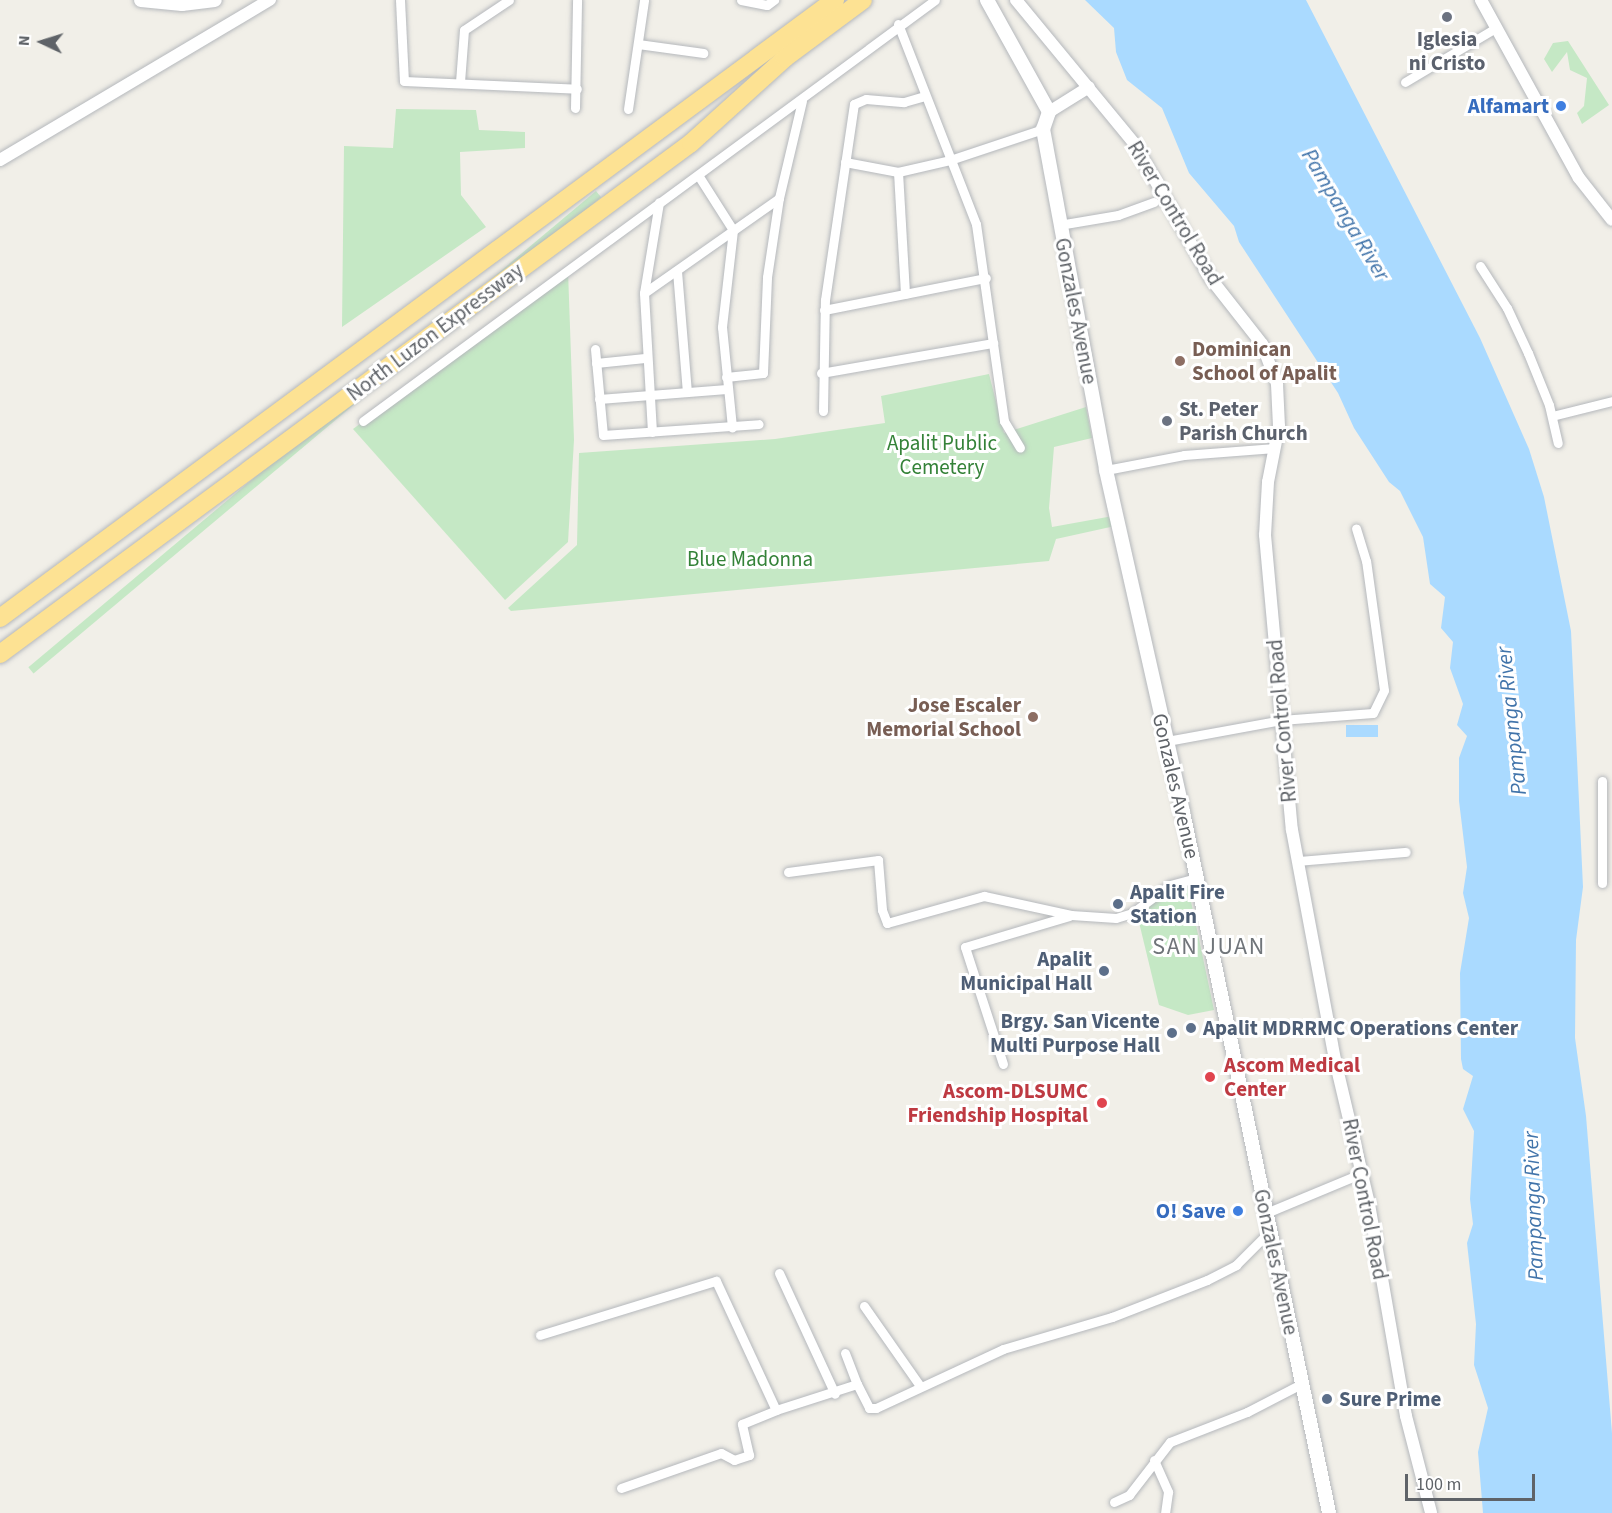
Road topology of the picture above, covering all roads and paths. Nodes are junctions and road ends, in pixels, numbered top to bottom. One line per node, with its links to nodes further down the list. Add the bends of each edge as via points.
1 (141, 0): 2 (main road, via 182,4)
2 (215, 0)
3 (270, 0): 30 (street)
4 (400, 0): 20 (street, via 402,80)
5 (509, 0): 20 (street, via 464,30)
6 (577, 0): 23 (street)
7 (644, 0): 18 (street)
8 (741, 0): 9 (street, via 767,5)
9 (774, 0)
10 (835, 0): 69 (highway, North Luzon Expressway)
11 (863, 0): 70 (highway, North Luzon Expressway, via 785,58 691,143)
12 (935, 0): 16 (street)
13 (987, 0): 28 (main road)
14 (1016, 0): 22 (street, River Control Road)
15 (1481, 0): 17 (street)
16 (898, 24): 24 (street); 25 (street)
17 (1494, 29): 21 (street); 38 (street, via 1579,178)
18 (638, 44): 19 (street); 27 (street)
19 (703, 53)
20 (460, 82): 23 (street)
21 (1405, 82)
22 (1089, 87): 28 (street); 66 (street, River Control Road, via 1134,143 1211,279 1262,344 1277,384 1279,426)
23 (576, 88): 26 (street)
24 (925, 96): 31 (street); 32 (street, via 904,102 859,100 854,104)
25 (802, 101): 34 (street); 35 (street)
26 (575, 108)
27 (628, 109)
28 (1049, 112): 29 (main road)
29 (1043, 129): 31 (street); 39 (main road, Gonzales Avenue)
30 (0, 160)
31 (950, 160): 33 (street); 43 (street, via 976,224)
32 (845, 162): 33 (street); 46 (street)
33 (898, 172): 45 (street)
34 (698, 175): 36 (street); 40 (street)
35 (779, 198): 40 (street); 52 (street, via 763,315 763,373)
36 (659, 202): 44 (street); 60 (street)
37 (1154, 202): 39 (street, via 1118,215)
38 (1612, 220)
39 (1059, 225): 67 (main road, Gonzales Avenue)
40 (733, 230): 42 (street); 52 (street, via 722,327)
41 (1480, 266): 59 (street, via 1507,308)
42 (677, 271): 44 (street); 54 (street)
43 (986, 278): 45 (street); 47 (street)
44 (645, 293): 49 (street)
45 (906, 294): 46 (street)
46 (824, 310): 51 (street)
47 (993, 343): 51 (street); 65 (street, via 1004,422)
48 (595, 349): 50 (street)
49 (645, 358): 50 (street); 55 (street)
50 (596, 363): 56 (street)
51 (821, 373): 58 (street)
52 (726, 377): 53 (street)
53 (727, 389): 54 (street); 62 (street)
54 (687, 392): 55 (street)
55 (648, 395): 56 (street); 63 (street)
56 (599, 399): 63 (street, via 603,435)
57 (1612, 401): 59 (street)
58 (823, 411)
59 (1552, 416): 64 (street)
60 (363, 421)
61 (759, 424): 62 (street)
62 (732, 428): 63 (street)
63 (652, 432)
64 (1558, 443)
65 (1020, 448)
66 (1275, 448): 67 (street, via 1184,455); 71 (street, River Control Road, via 1268,482 1265,535)
67 (1106, 470): 72 (main road, Gonzales Avenue)
68 (1356, 529): 71 (street, via 1366,561 1384,690 1382,700 1373,713)
69 (0, 618)
70 (0, 654)
71 (1281, 720): 72 (street); 77 (street, River Control Road)
72 (1167, 741): 79 (main road, Gonzales Avenue)
73 (1602, 781): 74 (street)
74 (1602, 818): 75 (street); 80 (street)
75 (1612, 819)
76 (1406, 852): 77 (street)
77 (1298, 861): 83 (street, River Control Road, via 1335,1060)
78 (788, 872): 81 (street, via 878,860 882,910 887,923 984,896)
79 (1196, 878): 81 (street, via 1170,885 1124,915); 84 (main road, Gonzales Avenue)
80 (1602, 883)
81 (1071, 915): 82 (street, via 965,947)
82 (1003, 1064)
83 (1362, 1173): 84 (street); 100 (street, River Control Road, via 1406,1416)
84 (1266, 1213): 85 (main road, Gonzales Avenue)
85 (1270, 1231): 91 (main road, Gonzales Avenue); 92 (street, via 1236,1265 1207,1280 1112,1317 1003,1349)
86 (779, 1273): 93 (street)
87 (864, 1306): 92 (street)
88 (540, 1335): 94 (street, via 716,1281)
89 (845, 1353): 90 (street)
90 (857, 1384): 92 (street, via 869,1408); 93 (street)
91 (1301, 1384): 95 (street, via 1247,1412 1170,1442); 99 (main road, Gonzales Avenue)
92 (920, 1386)
93 (835, 1394): 94 (street)
94 (776, 1410): 96 (street, via 742,1424 749,1455 732,1460 721,1453)
95 (1154, 1460): 97 (street, via 1129,1495); 98 (street, via 1168,1492)
96 (621, 1488)
97 (1114, 1502)
98 (1165, 1513)
99 (1329, 1513)
100 (1431, 1513)

